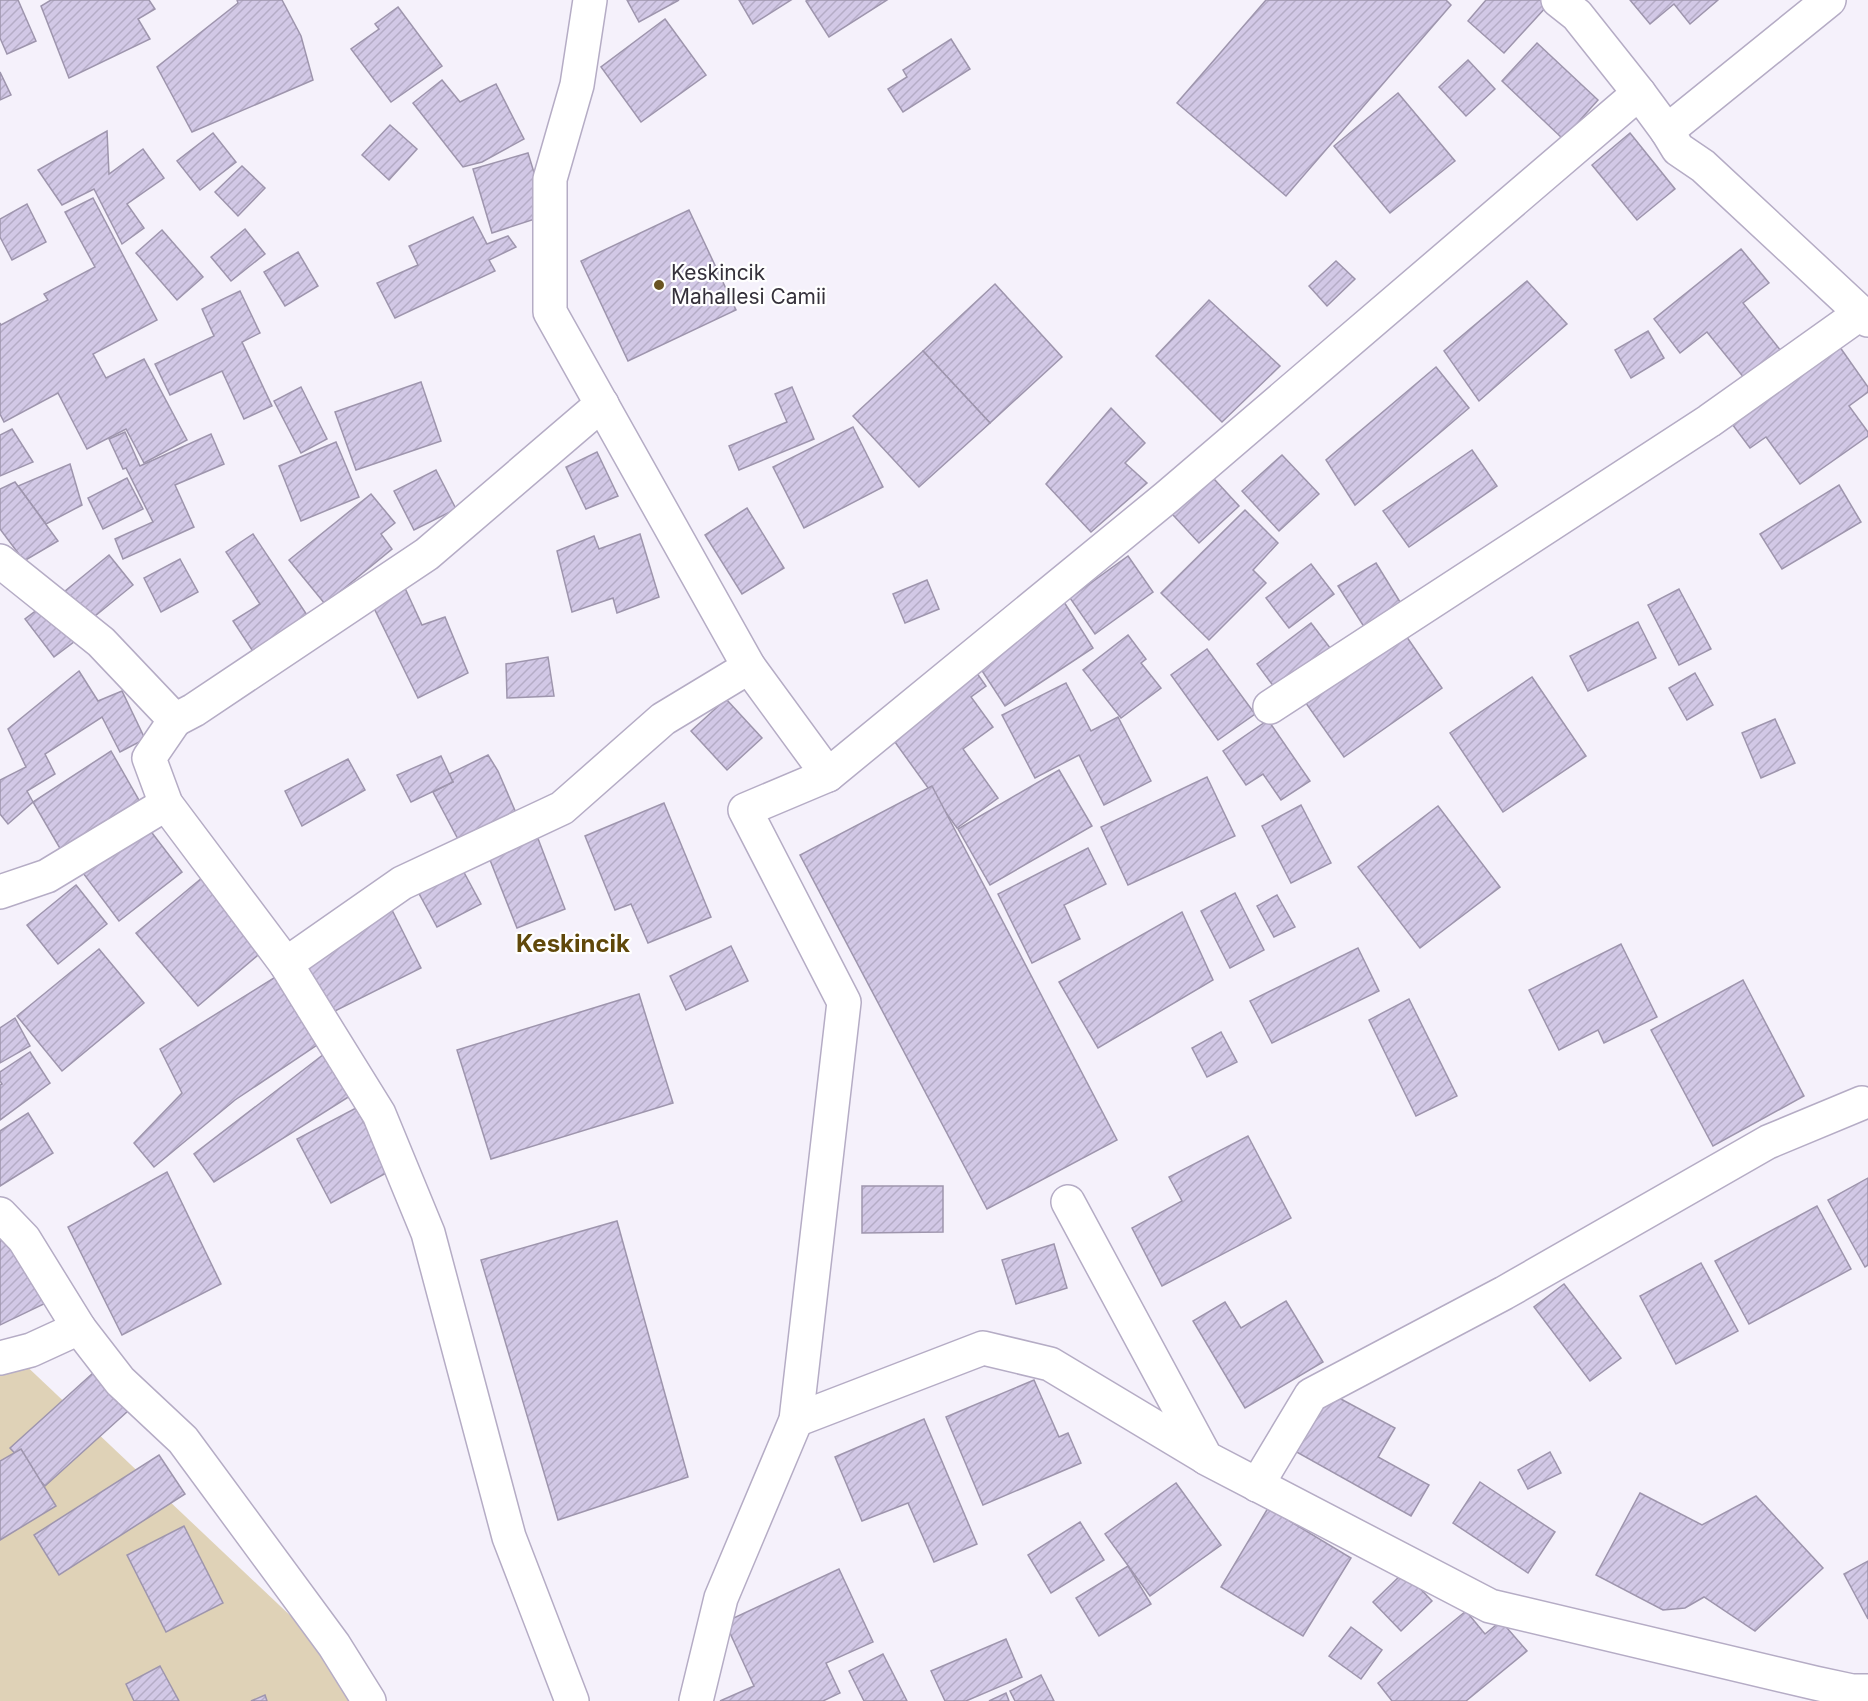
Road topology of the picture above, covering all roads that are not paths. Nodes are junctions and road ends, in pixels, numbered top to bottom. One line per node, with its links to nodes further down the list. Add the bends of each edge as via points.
1 (590, 0): 7 (street, via 577,85 550,179 550,312)
2 (1558, 0): 4 (street, via 1577,15)
3 (1829, 0): 5 (street)
4 (1639, 93): 5 (street); 12 (street, via 1167,497)
5 (1667, 131): 6 (street, via 1678,149 1703,166)
6 (1864, 316): 10 (street, via 1709,422)
7 (602, 404): 9 (street); 11 (street, via 428,554)
8 (0, 561): 11 (street, via 100,642)
9 (749, 667): 12 (street); 15 (street, via 663,719 562,808 402,883)
10 (1270, 706)
11 (175, 720): 13 (street, via 149,758)
12 (828, 775): 21 (street, via 745,810 843,1002)
13 (166, 804): 14 (street, via 47,876); 15 (street)
14 (0, 892)
15 (286, 964): 27 (street, via 379,1114 428,1233 509,1537)
16 (1862, 1103): 23 (street, via 1768,1142 1504,1293 1311,1395)
17 (1068, 1202): 22 (street)
18 (0, 1214): 19 (street, via 24,1239)
19 (78, 1328): 20 (street, via 31,1350); 26 (street, via 120,1381 183,1440 334,1645)
20 (0, 1358)
21 (796, 1420): 22 (street, via 983,1348 1050,1364); 28 (street, via 721,1598)
22 (1206, 1458): 23 (street)
23 (1257, 1485): 24 (street, via 1490,1606)
24 (1815, 1683): 25 (street); 29 (street)
25 (1868, 1691)
26 (369, 1701)
27 (572, 1701)
28 (696, 1701)
29 (1848, 1701)

